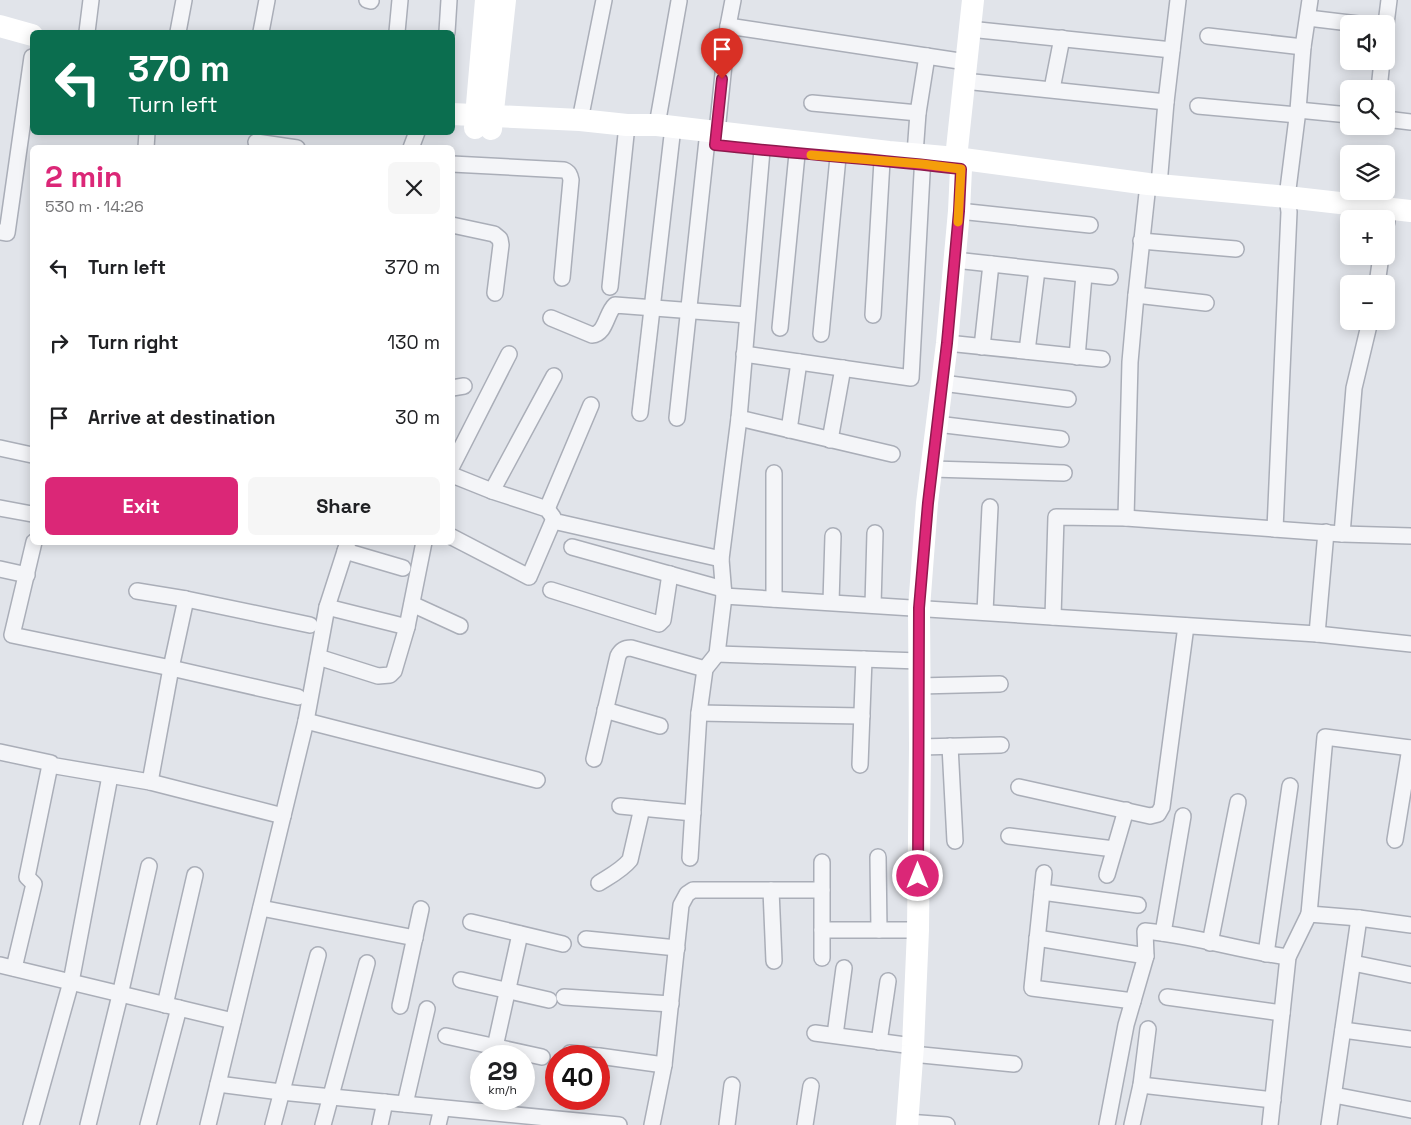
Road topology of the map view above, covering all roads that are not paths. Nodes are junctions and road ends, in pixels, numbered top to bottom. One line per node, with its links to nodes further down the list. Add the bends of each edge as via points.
1 (91, 0): 23 (street)
2 (184, 0): 24 (street)
3 (267, 0): 25 (street)
4 (367, 0): 5 (street)
5 (371, 0)
6 (400, 0): 26 (street)
7 (450, 0): 27 (street)
8 (486, 0): 48 (street)
9 (505, 0): 48 (street)
10 (604, 0): 46 (street)
11 (733, 0): 21 (street)
12 (973, 0): 22 (street)
13 (1178, 0): 34 (street)
14 (1310, 0): 18 (street)
15 (1389, 0): 17 (street)
16 (679, 1): 52 (street)
17 (1387, 15)
18 (1308, 18): 19 (street); 33 (street)
19 (1340, 22)
20 (0, 26): 28 (street)
21 (728, 26): 35 (street); 53 (street)
22 (969, 28): 31 (street); 37 (street)
23 (87, 30)
24 (178, 30)
25 (261, 30)
26 (397, 30)
27 (447, 30)
28 (30, 34)
29 (1208, 36): 33 (street)
30 (0, 38): 32 (street)
31 (1062, 38): 34 (street); 38 (street)
32 (30, 46)
33 (1303, 47): 43 (street)
34 (1172, 50): 39 (street)
35 (927, 56): 37 (street); 42 (street)
36 (30, 71): 72 (street, via 7,233)
37 (965, 72): 38 (street); 61 (street)
38 (1052, 89): 39 (street)
39 (1166, 102): 63 (street)
40 (812, 103): 42 (street)
41 (1198, 106): 43 (street)
42 (918, 113): 59 (street)
43 (1298, 113): 45 (street); 64 (street)
44 (455, 115): 48 (street)
45 (1340, 115)
46 (580, 120): 48 (street); 51 (street)
47 (1395, 120): 49 (street)
48 (484, 122): 50 (street); 51 (street)
49 (1411, 122)
50 (455, 127)
51 (626, 130): 52 (street); 81 (street)
52 (668, 130): 53 (street); 85 (street)
53 (712, 138): 56 (street); 59 (street); 86 (street)
54 (256, 142): 55 (street)
55 (276, 145)
56 (762, 150): 57 (street); 87 (street)
57 (797, 154): 58 (street); 90 (street)
58 (838, 158): 60 (street); 92 (street)
59 (920, 158): 60 (street); 61 (street); 101 (street, via 911,378)
60 (882, 161): 88 (street)
61 (959, 163): 63 (street); 65 (street)
62 (455, 164): 80 (street, via 568,172 571,180)
63 (1151, 188): 64 (street); 73 (street)
64 (1288, 204): 66 (street); 67 (street); 127 (street)
65 (959, 211): 70 (street); 75 (street)
66 (1411, 211)
67 (1340, 215)
68 (1395, 222): 69 (street)
69 (1411, 223)
70 (1090, 225)
71 (455, 226): 82 (street, via 494,234 500,239)
72 (0, 232)
73 (1141, 241): 74 (street); 83 (street)
74 (1236, 249)
75 (954, 260): 76 (street); 93 (street)
76 (991, 264): 77 (street); 94 (street)
77 (1038, 270): 78 (street); 95 (street)
78 (1084, 275): 79 (street); 98 (street)
79 (1110, 277)
80 (562, 278)
81 (610, 287)
82 (495, 293)
83 (1136, 295): 84 (street); 126 (street, via 1130,362)
84 (1206, 303)
85 (652, 309): 86 (street); 89 (street, via 615,306 596,335); 106 (street)
86 (689, 311): 87 (street); 107 (street)
87 (748, 315): 97 (street)
88 (874, 315)
89 (551, 318)
90 (780, 328)
91 (1368, 330): 130 (street, via 1354,388)
92 (821, 334)
93 (947, 343): 94 (street); 103 (street)
94 (982, 347): 95 (street)
95 (1027, 351): 98 (street)
96 (509, 354): 116 (street)
97 (744, 354): 100 (street); 108 (street)
98 (1077, 357): 99 (street)
99 (1102, 359)
100 (799, 362): 101 (street); 110 (street)
101 (843, 368): 112 (street)
102 (554, 376): 121 (street)
103 (942, 383): 104 (street); 109 (street)
104 (1068, 399)
105 (591, 405): 125 (street)
106 (640, 413)
107 (677, 418)
108 (739, 418): 110 (street); 138 (street)
109 (937, 424): 111 (street); 117 (street)
110 (789, 430): 112 (street)
111 (1061, 439)
112 (830, 440): 114 (street)
113 (0, 448): 115 (street)
114 (892, 454)
115 (30, 455)
116 (455, 460)
117 (932, 469): 119 (street); 152 (street)
118 (774, 473): 147 (street)
119 (1064, 473)
120 (455, 476): 121 (street)
121 (492, 491): 125 (street)
122 (0, 508): 124 (street)
123 (990, 508): 153 (street)
124 (30, 514)
125 (550, 515): 133 (street, via 529,577); 138 (street)
126 (1126, 518): 127 (street); 154 (street, via 1056,517)
127 (1275, 529): 128 (street)
128 (1326, 532): 130 (street); 159 (street)
129 (875, 533): 150 (street)
130 (1342, 534): 132 (street)
131 (833, 536): 148 (street)
132 (1411, 536)
133 (455, 539)
134 (33, 545): 141 (street)
135 (423, 545): 149 (street)
136 (572, 546): 142 (street)
137 (346, 547): 139 (street); 151 (street)
138 (721, 559): 145 (street)
139 (403, 568)
140 (0, 569): 141 (street)
141 (27, 574): 165 (street, via 12,635)
142 (670, 574): 143 (street, via 663,620 659,624); 145 (street)
143 (551, 590)
144 (137, 591): 146 (street)
145 (724, 592): 147 (street); 161 (street)
146 (186, 599): 155 (street); 165 (street)
147 (774, 599): 148 (street)
148 (831, 602): 150 (street)
149 (412, 604): 156 (street); 158 (street)
150 (874, 605): 152 (street)
151 (327, 607): 158 (street); 162 (street)
152 (919, 608): 153 (street); 164 (street)
153 (985, 612): 154 (street)
154 (1053, 617): 157 (street)
155 (310, 625)
156 (460, 626)
157 (1186, 626): 159 (street); 191 (street, via 1162,807 1158,814 1150,816)
158 (407, 627): 162 (street, via 390,675 378,676)
159 (1317, 634): 160 (street)
160 (1411, 644)
161 (717, 654): 163 (street); 166 (street)
162 (318, 657): 173 (street)
163 (864, 659): 164 (street); 172 (street)
164 (919, 661): 168 (street)
165 (171, 668): 169 (street); 185 (street)
166 (705, 669): 170 (street, via 625,648 618,656); 171 (street)
167 (1000, 684): 168 (street)
168 (919, 686): 177 (street)
169 (298, 697)
170 (605, 710): 174 (street); 180 (street)
171 (700, 713): 172 (street); 192 (street)
172 (862, 716): 182 (street)
173 (306, 721): 184 (street); 193 (street)
174 (660, 726)
175 (1002, 744): 176 (street)
176 (950, 746): 177 (street); 197 (street)
177 (920, 747): 219 (street)
178 (1410, 748): 196 (street); 213 (street, via 1325,737)
179 (0, 752): 181 (street)
180 (594, 759)
181 (50, 765): 183 (street); 236 (street, via 27,877 34,884)
182 (860, 765)
183 (110, 776): 185 (street); 241 (street)
184 (537, 780)
185 (150, 782): 193 (street)
186 (1290, 786): 228 (street)
187 (1019, 787): 191 (street)
188 (1238, 802): 225 (street)
189 (620, 806): 190 (street)
190 (642, 808): 192 (street); 206 (street, via 630,860)
191 (1126, 810): 198 (street)
192 (693, 813): 200 (street)
193 (283, 816): 211 (street)
194 (1183, 816): 220 (street)
195 (1009, 836): 198 (street)
196 (1395, 840)
197 (955, 841)
198 (1114, 849): 205 (street)
199 (878, 857): 218 (street)
200 (690, 858)
201 (822, 862): 208 (street)
202 (149, 866): 243 (street)
203 (1044, 873): 209 (street)
204 (195, 875): 248 (street)
205 (1107, 875)
206 (599, 883)
207 (771, 890): 208 (street); 227 (street, via 694,890 687,894 681,905); 233 (street)
208 (822, 890): 217 (street)
209 (1042, 892): 210 (street); 223 (street)
210 (1138, 905)
211 (261, 908): 222 (street); 251 (street)
212 (421, 909): 222 (street)
213 (1309, 914): 214 (street); 231 (street)
214 (1359, 918): 216 (street); 235 (street)
215 (471, 922): 221 (street)
216 (1411, 925)
217 (822, 930): 218 (street); 232 (street)
218 (879, 930): 219 (street)
219 (918, 930): 261 (street)
220 (1163, 933): 225 (street); 230 (street, via 1145,931)
221 (520, 934): 226 (street); 242 (street)
222 (415, 938): 247 (street)
223 (1037, 938): 230 (street); 245 (street, via 1032,988)
224 (586, 939): 227 (street)
225 (1210, 943): 228 (street)
226 (562, 944)
227 (677, 948): 246 (street)
228 (1266, 954): 231 (street)
229 (318, 955): 271 (street)
230 (1146, 956): 245 (street)
231 (1288, 957): 250 (street)
232 (822, 958)
233 (774, 961)
234 (367, 963): 273 (street)
235 (1353, 963): 238 (street); 253 (street)
236 (7, 967): 241 (street)
237 (844, 968): 255 (street)
238 (1411, 975)
239 (461, 980): 242 (street)
240 (888, 981): 258 (street)
241 (70, 982): 243 (street); 284 (street)
242 (508, 991): 246 (street, via 556,998); 260 (street)
243 (120, 994): 248 (street); 285 (street)
244 (1167, 997): 250 (street)
245 (1133, 1001): 297 (street)
246 (671, 1004): 265 (street)
247 (400, 1006)
248 (172, 1007): 251 (street); 286 (street)
249 (427, 1009): 276 (street)
250 (1282, 1013): 274 (street)
251 (233, 1021): 267 (street)
252 (1148, 1029): 269 (street)
253 (1343, 1030): 257 (street); 272 (street)
254 (815, 1033): 255 (street)
255 (835, 1035): 258 (street)
256 (446, 1036): 259 (street)
257 (1411, 1039)
258 (879, 1042): 261 (street)
259 (473, 1045)
260 (496, 1045)
261 (912, 1050): 266 (street); 283 (street)
262 (535, 1056): 263 (street)
263 (542, 1057)
264 (610, 1057): 265 (street)
265 (664, 1064): 293 (street)
266 (1014, 1064)
267 (218, 1084): 271 (street); 287 (street)
268 (732, 1085): 294 (street)
269 (1140, 1085): 274 (street); 298 (street)
270 (811, 1086): 295 (street)
271 (282, 1092): 273 (street); 288 (street)
272 (1334, 1095): 280 (street); 300 (street)
273 (330, 1097): 275 (street); 289 (street)
274 (1272, 1100): 299 (street)
275 (385, 1102): 276 (street); 290 (street)
276 (405, 1104): 278 (street)
277 (470, 1106): 278 (street)
278 (442, 1108): 291 (street)
279 (488, 1110): 281 (street)
280 (1411, 1110)
281 (499, 1119): 282 (street)
282 (552, 1122): 292 (street)
283 (907, 1123): 296 (street)
284 (31, 1125)
285 (88, 1125)
286 (148, 1125)
287 (208, 1125)
288 (273, 1125)
289 (323, 1125)
290 (380, 1125)
291 (438, 1125)
292 (619, 1125)
293 (652, 1125)
294 (727, 1125)
295 (805, 1125)
296 (947, 1125)
297 (1107, 1125)
298 (1132, 1125)
299 (1270, 1125)
300 (1329, 1125)

